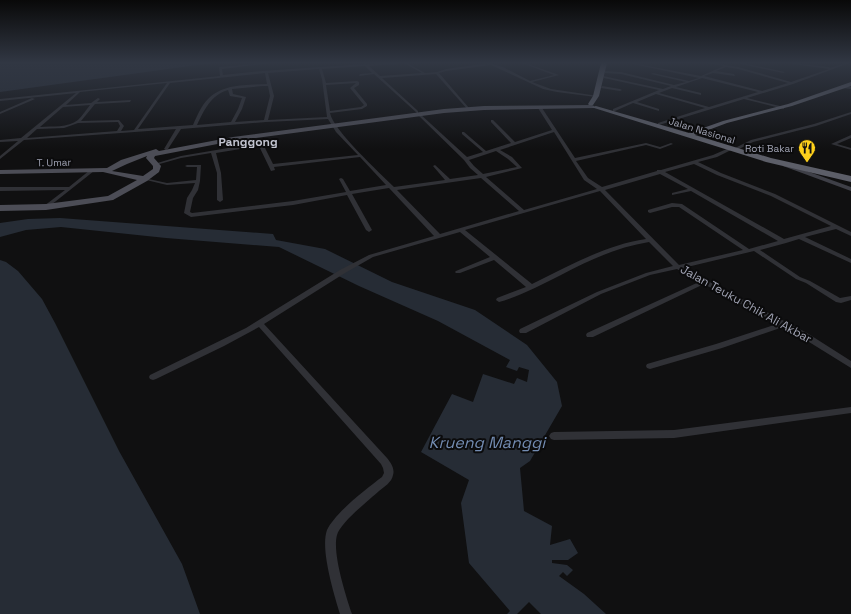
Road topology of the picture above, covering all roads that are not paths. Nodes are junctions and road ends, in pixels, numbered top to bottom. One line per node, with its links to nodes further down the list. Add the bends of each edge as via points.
1 (79, 92): 2 (street); 20 (street); 28 (street)
2 (83, 92)
3 (162, 92): 50 (street)
4 (223, 92): 47 (street, via 212,96)
5 (230, 92): 44 (street, via 230,95 244,97)
6 (271, 92): 41 (street)
7 (325, 92): 36 (street)
8 (355, 92): 36 (street, via 366,105 362,108)
9 (395, 92): 38 (street)
10 (454, 92): 30 (street)
11 (556, 92): 21 (street)
12 (597, 92): 21 (highway)
13 (600, 92): 29 (highway)
14 (659, 92): 18 (street)
15 (691, 92): 19 (street)
16 (762, 92): 22 (street)
17 (830, 92): 33 (highway)
18 (655, 93): 26 (street); 32 (street)
19 (700, 94)
20 (39, 96): 24 (street); 37 (street)
21 (596, 96): 29 (highway)
22 (744, 98): 32 (street); 33 (street)
23 (98, 99): 27 (street)
24 (0, 100)
25 (130, 101): 27 (street)
26 (633, 102): 34 (street); 35 (street)
27 (93, 103): 28 (street); 43 (street)
28 (62, 106): 48 (street)
29 (594, 106): 30 (main road); 31 (main road); 34 (highway, Jalan Nasional); 62 (highway, Jalan Nasional)
30 (468, 108): 38 (main road)
31 (540, 108): 38 (main road); 51 (street, Jalan Teuku Chik Ali Akbar)
32 (708, 108): 45 (street)
33 (783, 108): 54 (highway, via 725,122)
34 (614, 110): 45 (highway, Jalan Nasional)
35 (658, 110)
36 (329, 112): 40 (street)
37 (0, 113)
38 (418, 113): 46 (main road); 70 (street)
39 (851, 113): 62 (street, via 822,124 752,142)
40 (329, 118): 41 (street); 46 (street)
41 (266, 121): 44 (street)
42 (492, 121): 60 (street)
43 (78, 122): 48 (street, via 66,126); 52 (street, via 119,121 122,126)
44 (232, 124): 47 (street)
45 (660, 124): 54 (highway, Jalan Nasional)
46 (333, 125): 55 (main road); 63 (main road, via 241,136); 68 (street)
47 (194, 127): 49 (street)
48 (35, 128): 57 (street)
49 (180, 128): 50 (street); 63 (street)
50 (135, 131): 52 (street)
51 (554, 131): 60 (street); 71 (street, Jalan Teuku Chik Ali Akbar)
52 (118, 133): 57 (street)
53 (463, 133): 67 (street)
54 (692, 134): 62 (highway, Jalan Nasional)
55 (258, 136): 59 (street); 73 (main road, via 156,153 150,157)
56 (851, 136): 65 (street, via 833,144)
57 (22, 140): 58 (street); 69 (street)
58 (0, 141)
59 (261, 144): 66 (street); 68 (street, via 272,168)
60 (514, 144): 64 (street)
61 (671, 144): 71 (street, via 659,148 646,144)
62 (725, 146): 72 (street); 74 (highway, Jalan Nasional); 82 (highway, Jalan Nasional)
63 (166, 149): 77 (main road, via 133,158)
64 (497, 150): 67 (street); 81 (street, via 520,168)
65 (851, 150)
66 (213, 151): 73 (street); 95 (street, via 219,173)
67 (486, 153): 70 (street)
68 (361, 156): 88 (street)
69 (0, 158)
70 (466, 159): 81 (street)
71 (573, 160): 90 (street, Jalan Teuku Chik Ali Akbar, via 586,179)
72 (694, 162): 79 (street); 100 (street, via 772,195)
73 (156, 164): 83 (main road, via 156,170)
74 (783, 164): 82 (highway, Jalan Nasional); 91 (street)
75 (187, 166): 86 (street, via 198,165)
76 (435, 166): 85 (street)
77 (108, 170): 78 (main road, T. Umar); 83 (main road, via 107,172)
78 (92, 171): 80 (main road, T. Umar); 87 (street)
79 (659, 171): 90 (street); 92 (street)
80 (0, 172)
81 (483, 176): 85 (street); 98 (street)
82 (851, 178)
83 (144, 179): 86 (street, via 167,184); 96 (main road, via 110,198)
84 (341, 179): 93 (street)
85 (448, 180): 88 (street)
86 (198, 181): 93 (street, via 190,198 188,215)
87 (70, 188): 89 (street); 96 (street)
88 (391, 188): 93 (street); 104 (street)
89 (0, 189)
90 (601, 189): 98 (street); 106 (street, Jalan Teuku Chik Ali Akbar)
91 (851, 189)
92 (691, 190): 94 (street); 107 (street)
93 (350, 194): 101 (street)
94 (674, 194)
95 (220, 200)
96 (46, 207): 97 (main road)
97 (0, 208)
98 (522, 211): 102 (street)
99 (650, 211): 108 (street, via 680,205)
100 (834, 227): 103 (street); 105 (street)
101 (369, 230)
102 (461, 230): 104 (street); 109 (street)
103 (851, 234)
104 (438, 236): 117 (street, via 366,258 336,274)
105 (800, 237): 107 (street); 110 (street)
106 (651, 240): 111 (street, Jalan Teuku Chik Ali Akbar); 114 (street, via 633,242 613,249)
107 (784, 242): 108 (street)
108 (751, 250): 111 (street); 115 (street, via 838,300)
109 (495, 257): 112 (street); 114 (street)
110 (851, 261)
111 (677, 267): 113 (street, Jalan Teuku Chik Ali Akbar); 119 (street, via 648,274 599,294)
112 (458, 272)
113 (704, 282): 118 (street, Jalan Teuku Chik Ali Akbar); 120 (street)
114 (531, 287): 116 (street)
115 (851, 298)
116 (499, 300)
117 (260, 324): 123 (street); 126 (street, via 388,467 389,474 385,480 346,516 332,533 331,548 338,590)
118 (783, 324): 121 (street, Jalan Teuku Chik Ali Akbar); 122 (street)
119 (523, 331)
120 (590, 334)
121 (851, 365)
122 (650, 366)
123 (153, 377)
124 (851, 410): 125 (street, via 674,434)
125 (554, 436)
126 (346, 614)

